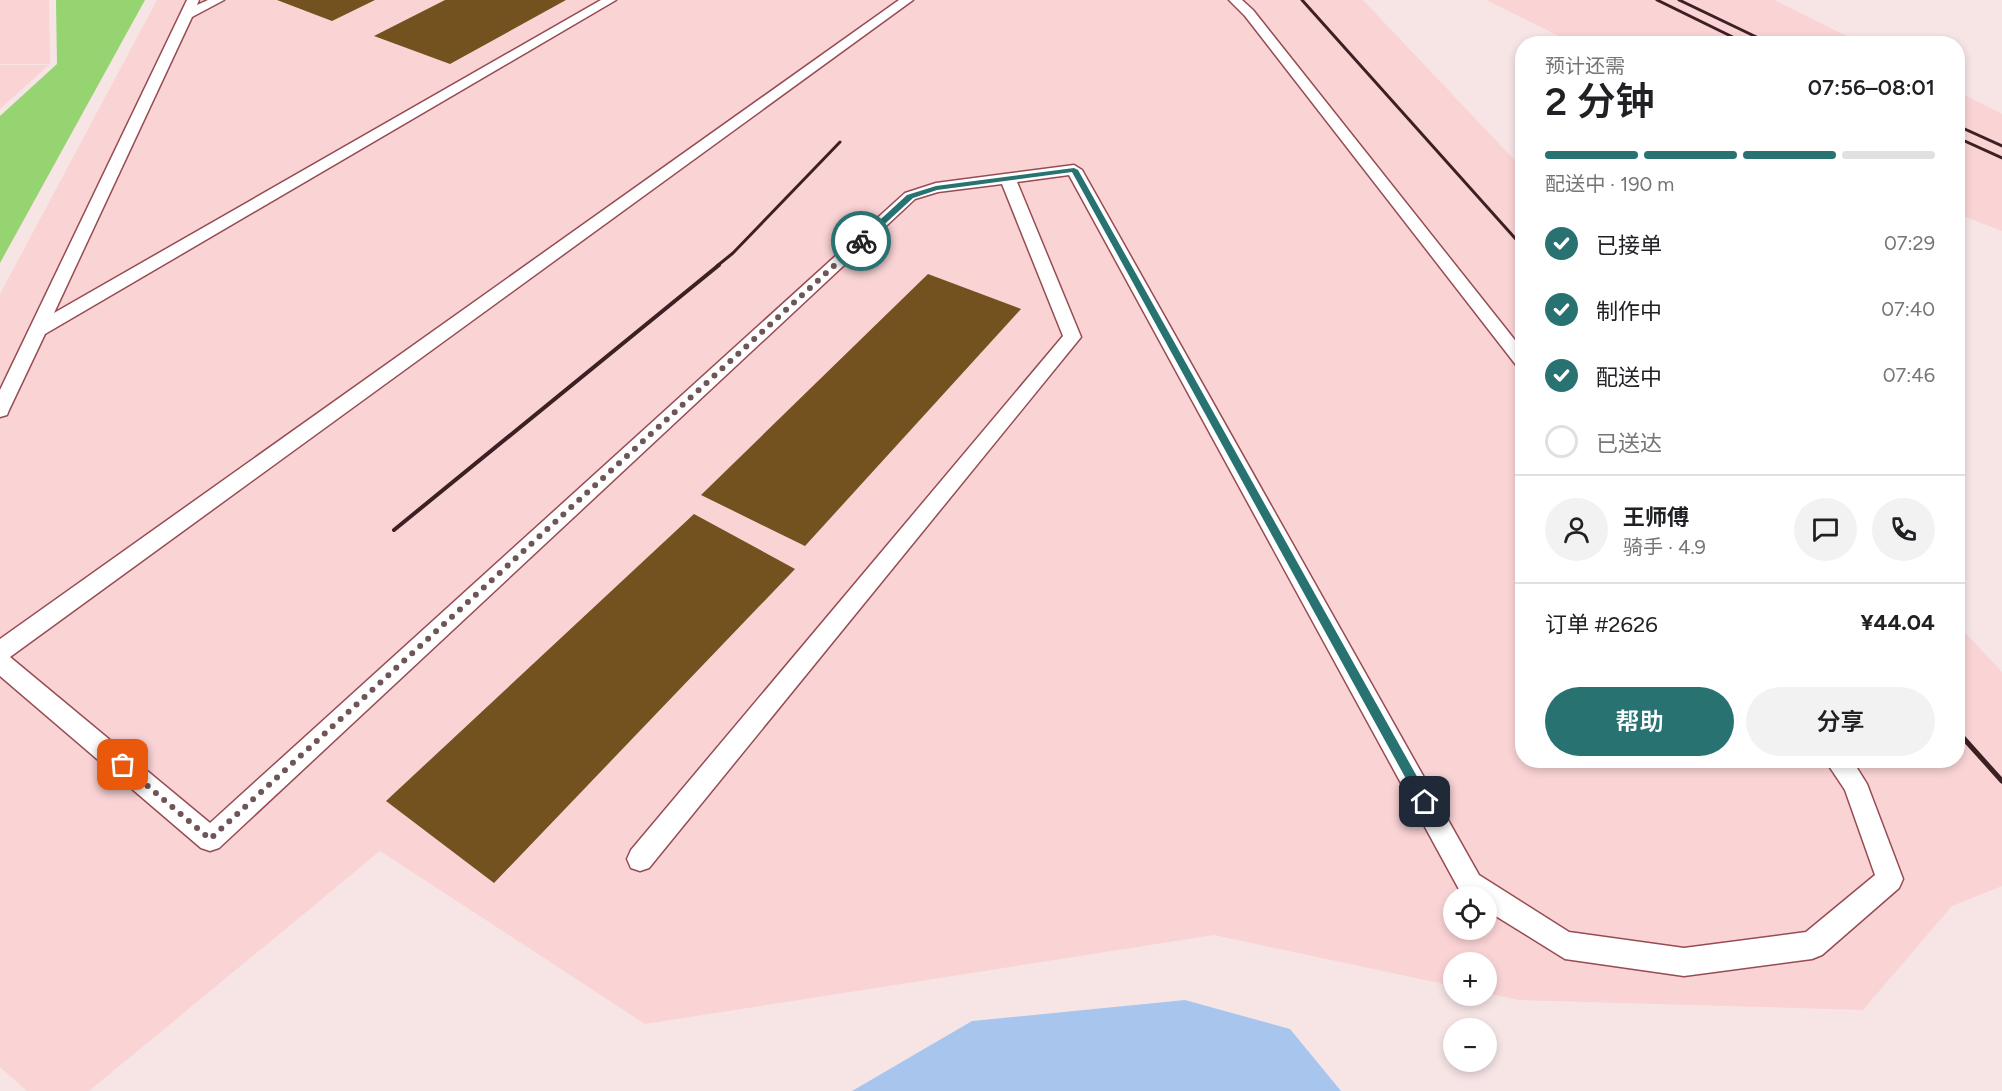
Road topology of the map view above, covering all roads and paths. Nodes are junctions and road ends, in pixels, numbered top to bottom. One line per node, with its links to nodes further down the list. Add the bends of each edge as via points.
1 (218, 0): 5 (lane)
2 (610, 0): 7 (lane)
3 (907, 0): 10 (lane)
4 (1235, 0): 8 (lane)
5 (190, 7): 7 (lane)
6 (1008, 179): 11 (lane, via 936,188 910,196 210,839); 12 (lane, via 1074,170 1470,884 1565,945 1684,962 1812,945 1890,879 1855,784); 13 (lane, via 1072,338)
7 (38, 330): 9 (lane)
8 (1515, 352)
9 (0, 410)
10 (0, 651)
11 (0, 662)
12 (1843, 768)
13 (640, 859)

